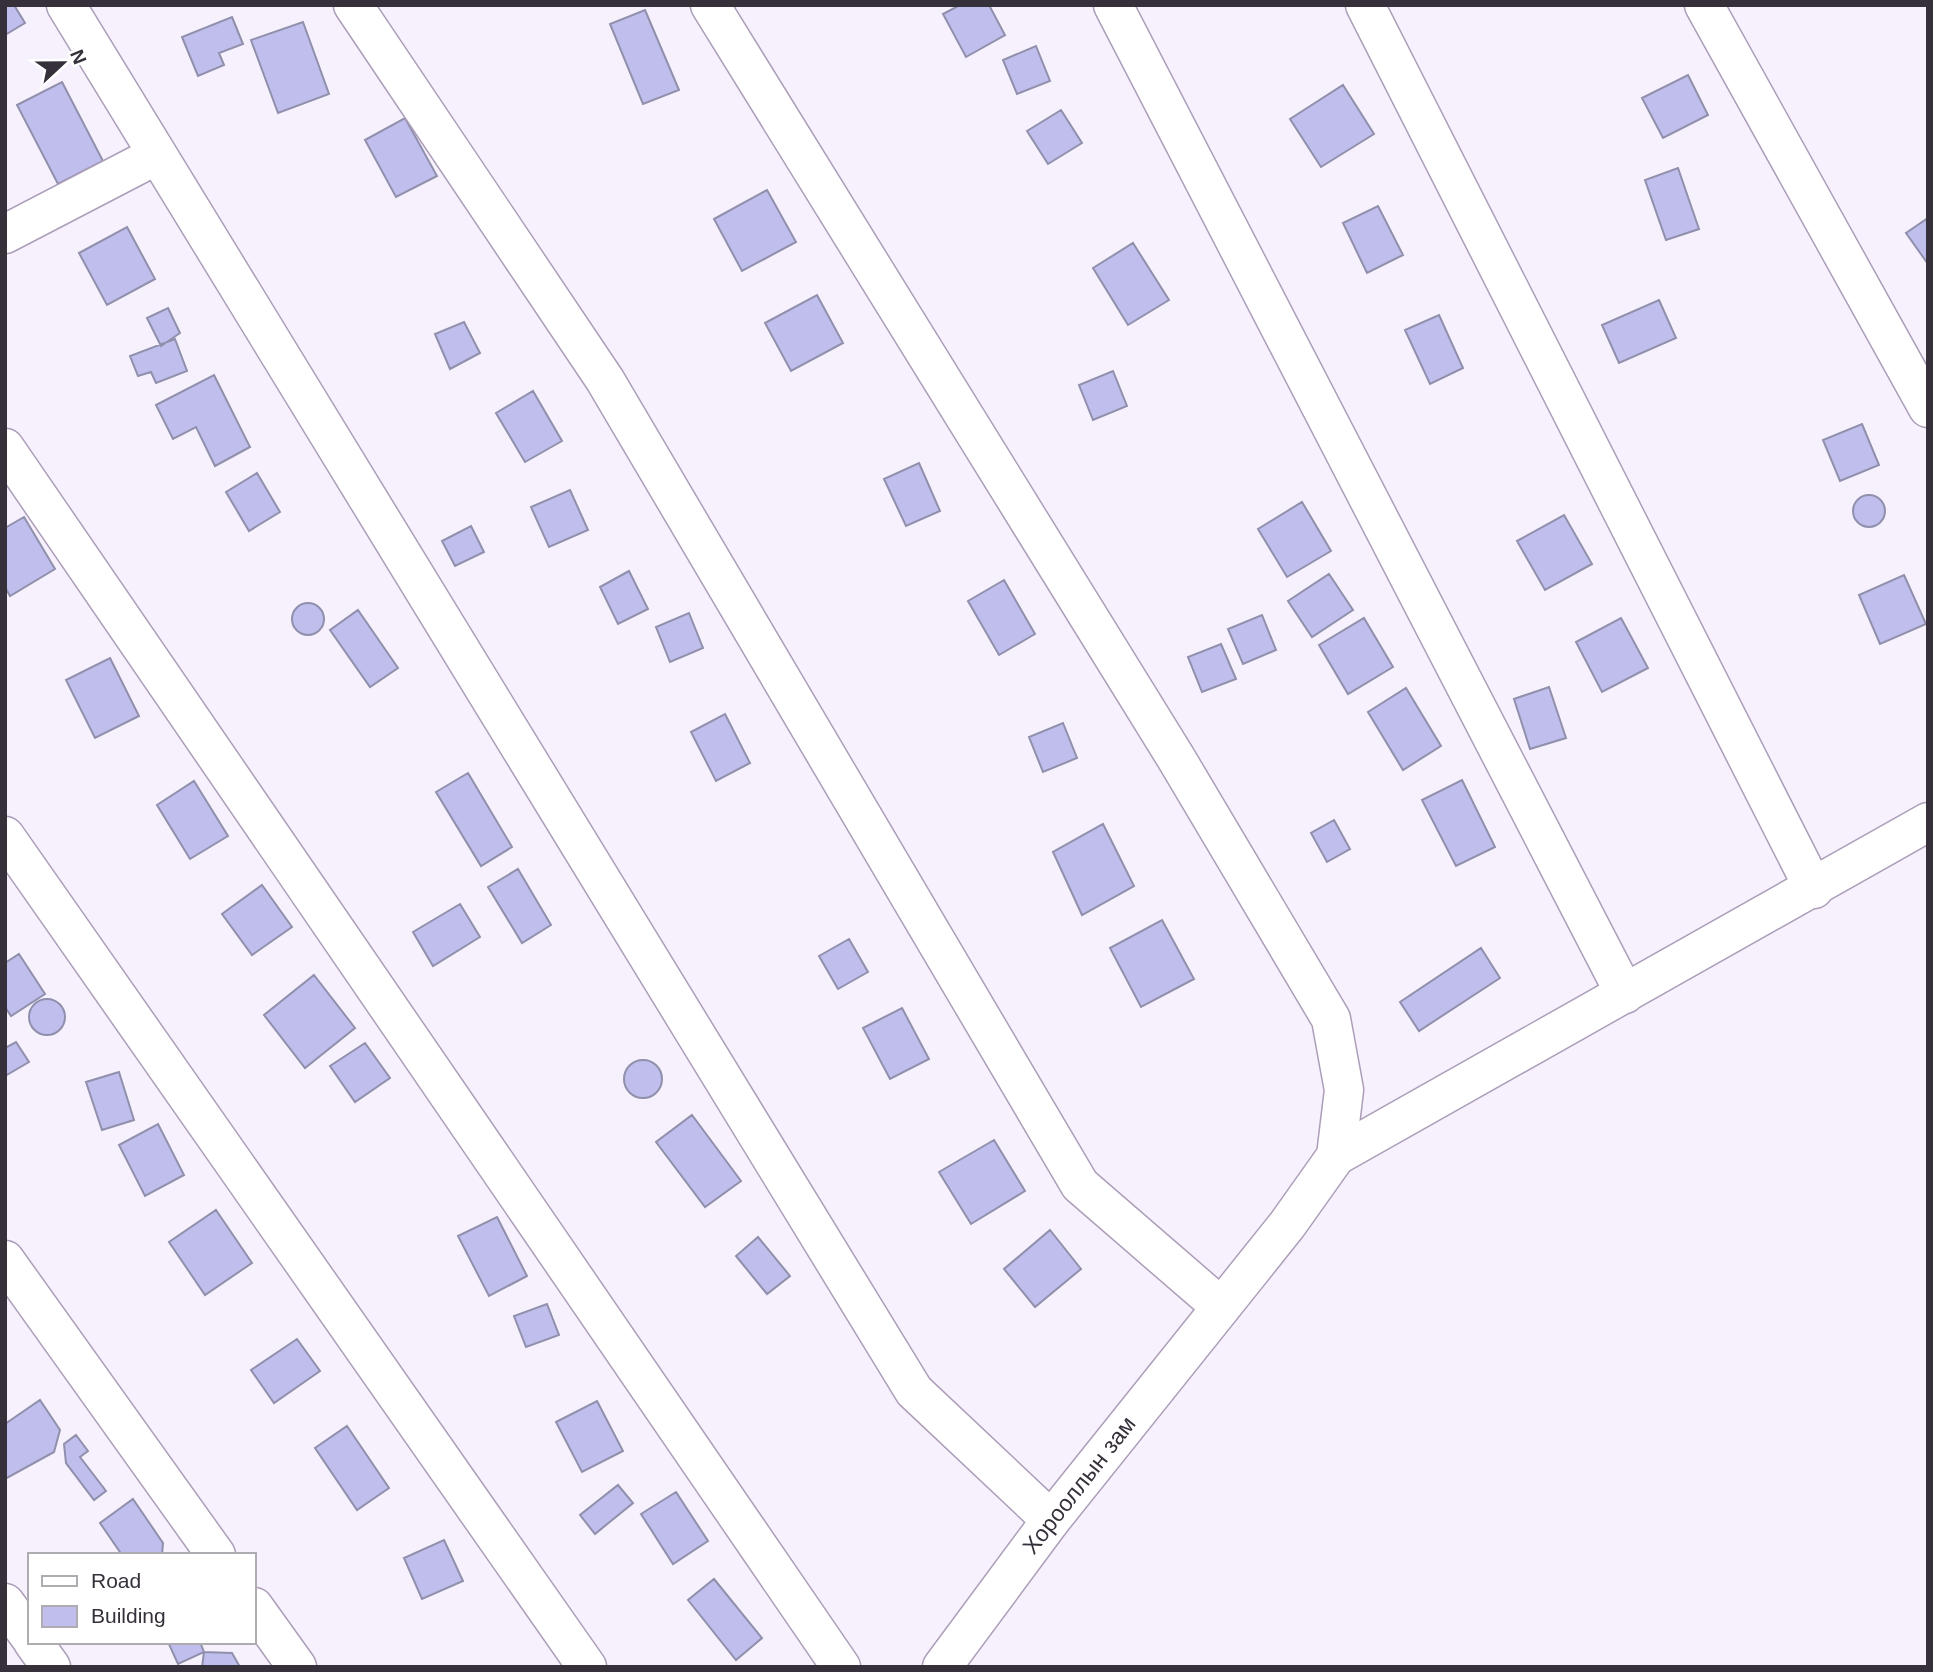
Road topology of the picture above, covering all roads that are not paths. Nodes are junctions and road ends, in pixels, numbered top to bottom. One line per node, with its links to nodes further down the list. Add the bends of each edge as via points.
1 (66, 5): 7 (street)
2 (353, 5): 17 (street, via 604,380 1080,1185)
3 (710, 5): 15 (street, via 1177,758 1331,1019 1344,1090)
4 (1114, 5): 14 (street)
5 (1365, 5): 13 (street)
6 (1704, 5): 9 (street)
7 (157, 155): 8 (street); 18 (street, via 914,1391)
8 (5, 234)
9 (1928, 408)
10 (5, 448): 27 (street)
11 (1928, 822): 13 (street)
12 (5, 836): 26 (street)
13 (1814, 889): 14 (street)
14 (1625, 994): 15 (street)
15 (1336, 1156): 17 (street, Хорооллын зам)
16 (5, 1260): 19 (street)
17 (1221, 1307): 18 (street, Хорооллын зам)
18 (1051, 1520): 28 (street, Хорооллын зам)
19 (215, 1553)
20 (5, 1603): 22 (street)
21 (256, 1610): 25 (street)
22 (28, 1634)
23 (34, 1644): 24 (street)
24 (51, 1667)
25 (296, 1667)
26 (587, 1667)
27 (841, 1667)
28 (942, 1667)

